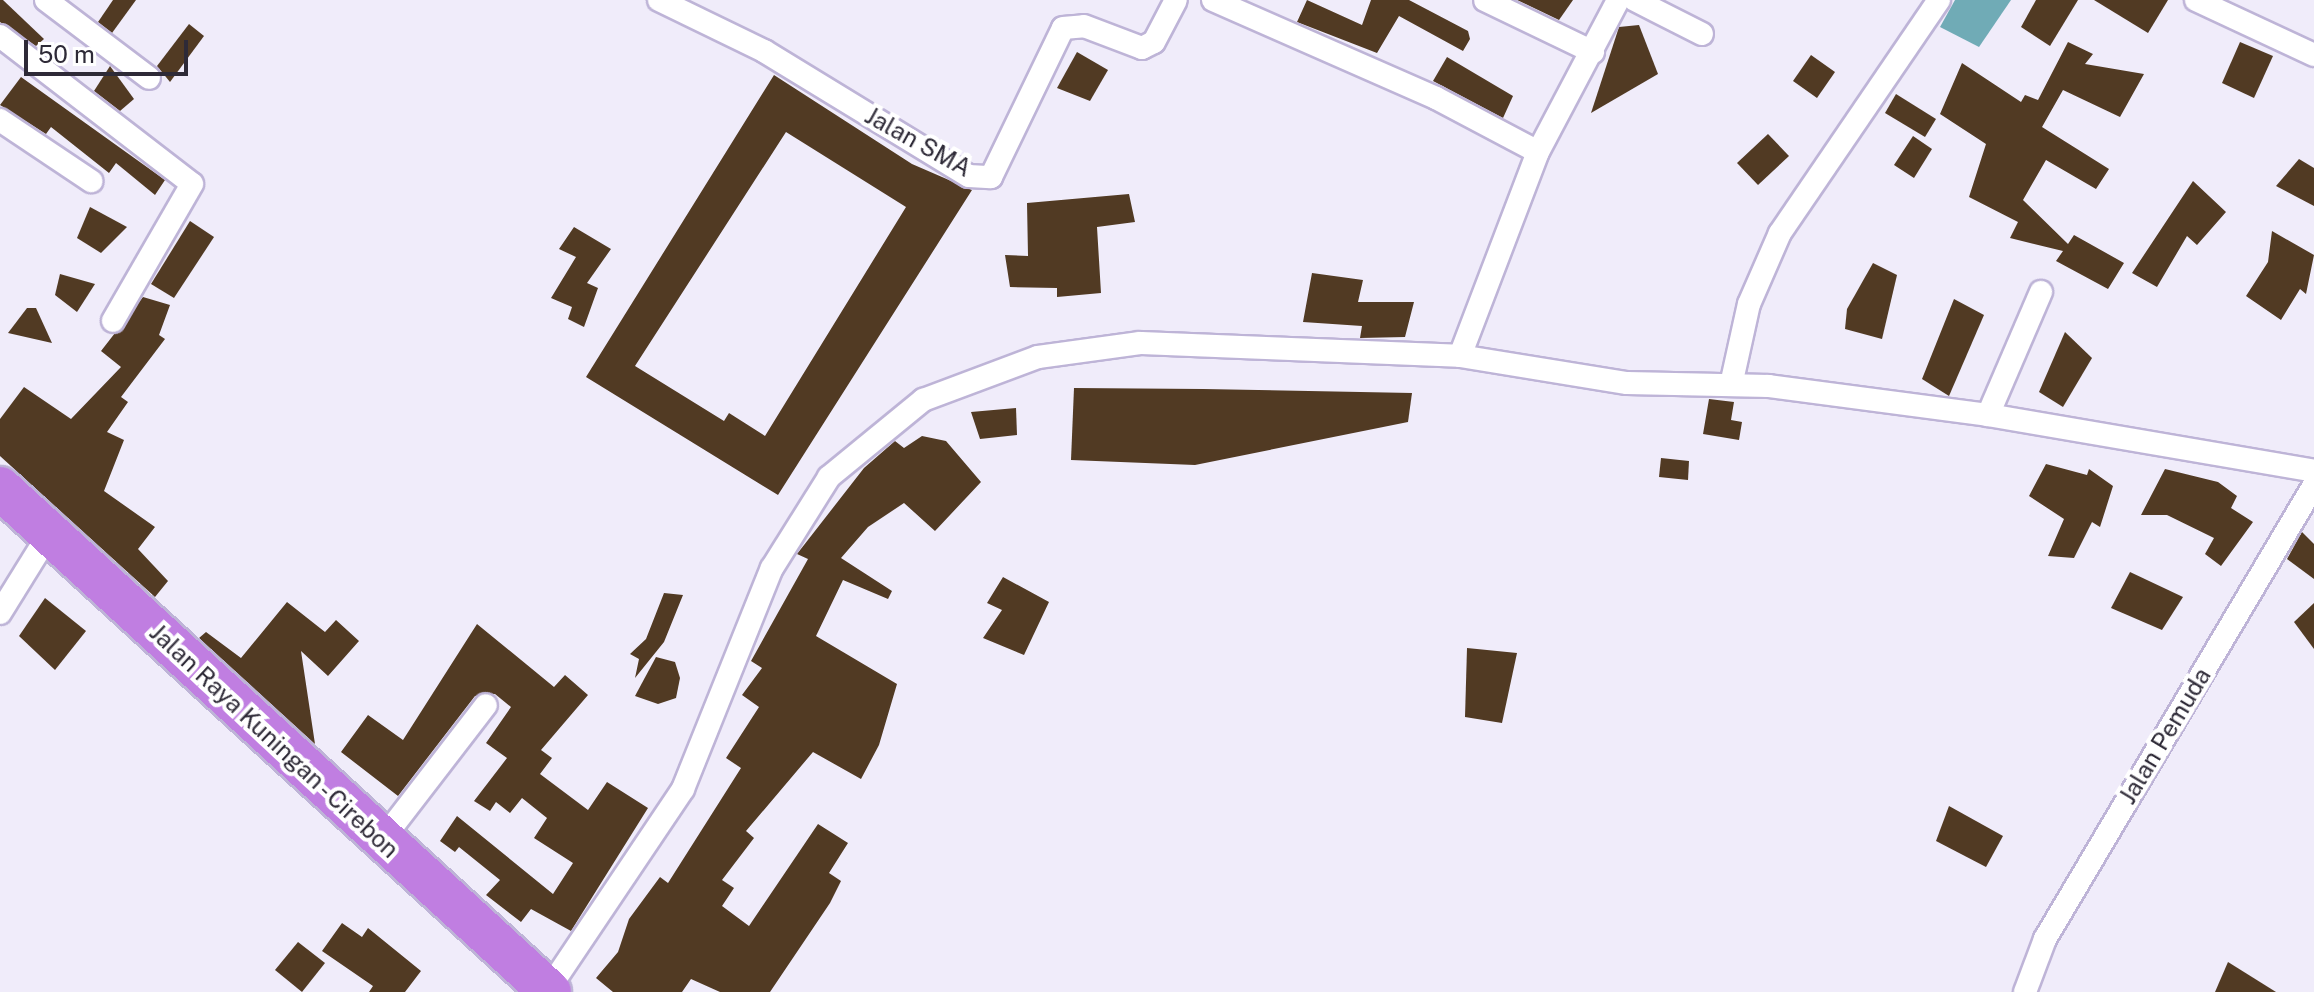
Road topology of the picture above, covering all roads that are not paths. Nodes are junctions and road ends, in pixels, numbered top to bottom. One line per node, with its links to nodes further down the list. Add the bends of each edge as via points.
1 (46, 0): 14 (street)
2 (659, 0): 3 (street, Jalan SMA, via 764,51 969,176 991,177 1063,28 1084,26 1142,48 1154,42)
3 (1176, 0)
4 (1213, 0): 16 (street, via 1436,98)
5 (1618, 0): 12 (street)
6 (1635, 0): 10 (street)
7 (1939, 0): 21 (street, via 1780,233 1749,304)
8 (2196, 0): 13 (street)
9 (1492, 1): 12 (street)
10 (1702, 34)
11 (0, 36): 19 (street, via 192,184)
12 (1593, 52): 16 (street)
13 (2313, 54)
14 (149, 78)
15 (0, 120): 17 (street)
16 (1538, 152): 20 (street)
17 (91, 181)
18 (2041, 292): 22 (street)
19 (113, 321)
20 (1460, 356): 21 (street, via 1627,383); 30 (street, via 1140,343 1038,357 923,400 829,477 801,521 772,568 683,789)
21 (1731, 385): 22 (street)
22 (1988, 415): 23 (street)
23 (2314, 471)
24 (2314, 485): 31 (street, Jalan Pemuda, via 2045,939)
25 (0, 488): 26 (highway, Jalan Raya Kuningan - Cirebon)
26 (49, 534): 27 (street); 29 (highway, Jalan Raya Kuningan - Cirebon)
27 (0, 613)
28 (486, 705): 29 (street)
29 (382, 840): 30 (highway, Jalan Raya Kuningan - Cirebon)
30 (549, 991)
31 (2025, 992)

